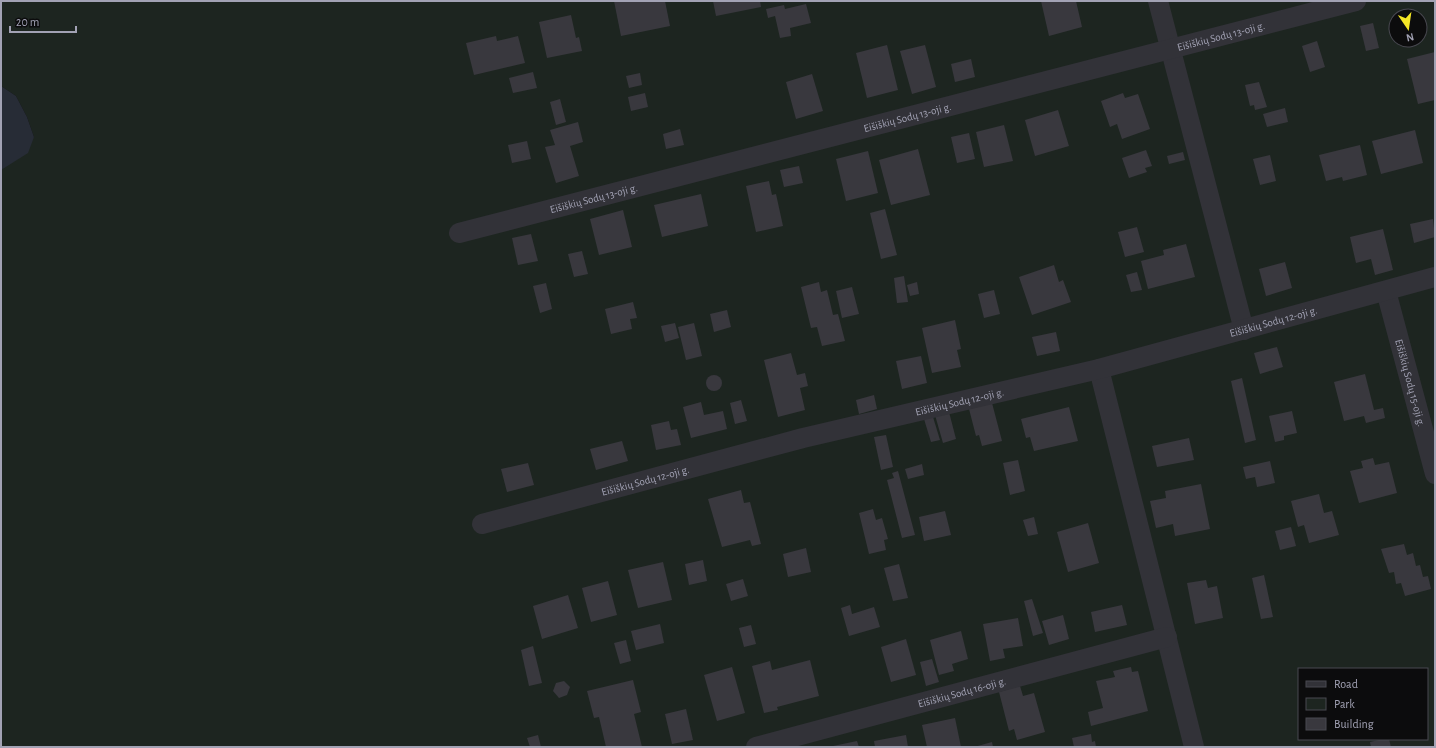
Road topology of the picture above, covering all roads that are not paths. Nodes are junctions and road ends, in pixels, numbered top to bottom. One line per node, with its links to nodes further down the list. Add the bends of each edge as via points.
1 (1158, 1): 3 (street)
2 (1356, 1): 3 (street, Eišiškių Sodų 13-oji g.)
3 (1171, 48): 4 (street, Eišiškių Sodų 13-oji g.); 7 (street)
4 (459, 233)
5 (1435, 277): 6 (street, Eišiškių Sodų 12-oji g.)
6 (1386, 291): 7 (street, Eišiškių Sodų 12-oji g.); 9 (street, Eišiškių Sodų 15-oji g.)
7 (1244, 330): 8 (street, Eišiškių Sodų 12-oji g.)
8 (1099, 368): 10 (street, Eišiškių Sodų 12-oji g., via 803,438); 11 (street)
9 (1435, 474)
10 (482, 524)
11 (1167, 637): 12 (street, Eišiškių Sodų 16-oji g.); 13 (street)
12 (756, 747)
13 (1194, 747)

